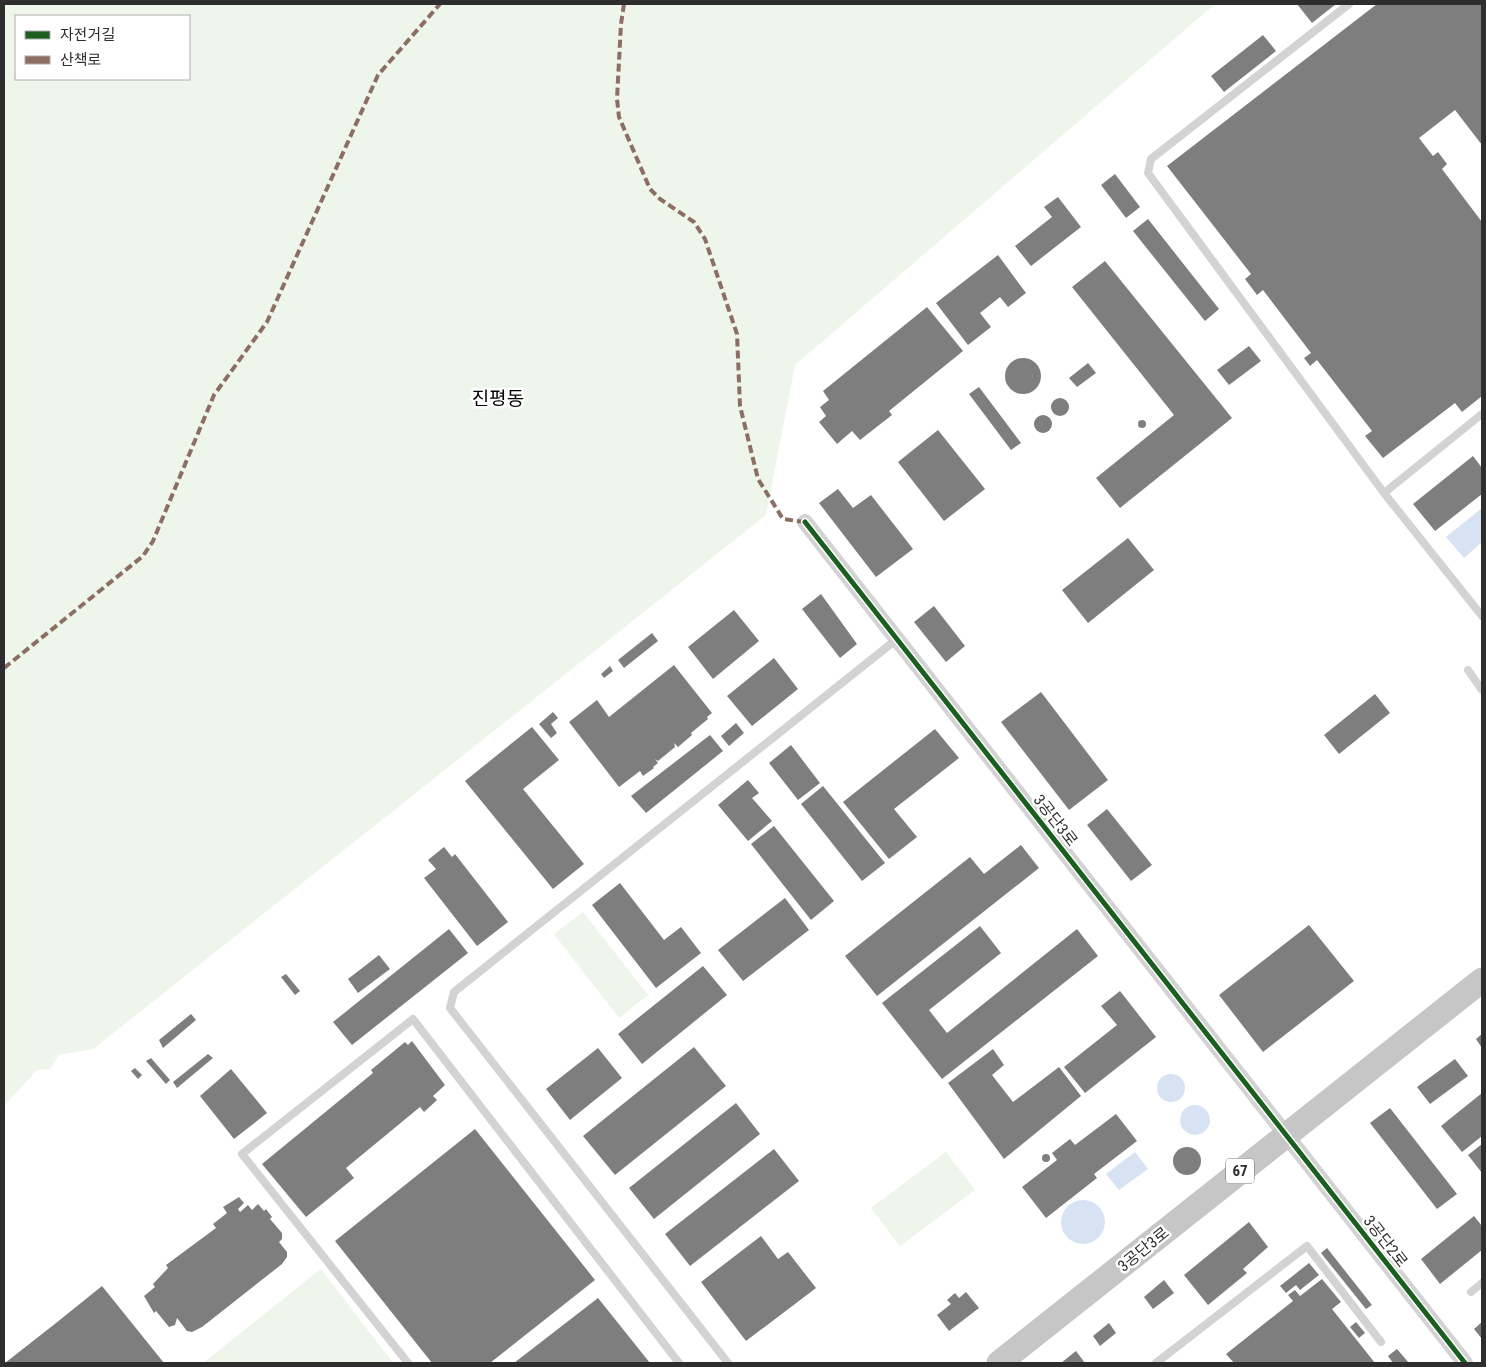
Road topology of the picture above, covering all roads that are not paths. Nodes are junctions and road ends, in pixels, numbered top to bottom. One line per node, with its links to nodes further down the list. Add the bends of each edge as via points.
1 (1349, 4): 3 (lane, via 1151,159 1148,173)
2 (1482, 414): 3 (lane)
3 (1384, 493): 5 (lane)
4 (805, 522): 6 (street, 3공단3로)
5 (1482, 616)
6 (897, 638): 10 (street, 3공단3로); 16 (lane, via 454,992 450,1008)
7 (1468, 670): 8 (lane)
8 (1482, 690)
9 (1482, 980): 10 (main road, 3공단3로 / 67)
10 (1287, 1134): 17 (main road, 3공단3로 / 67); 19 (street, 3공단2로)
11 (1482, 1283): 12 (lane)
12 (1471, 1292)
13 (1381, 1342): 18 (lane, via 1307,1246)
14 (408, 1363): 15 (lane, via 242,1154 413,1019)
15 (678, 1363)
16 (728, 1363)
17 (999, 1363)
18 (1156, 1363)
19 (1465, 1363)

